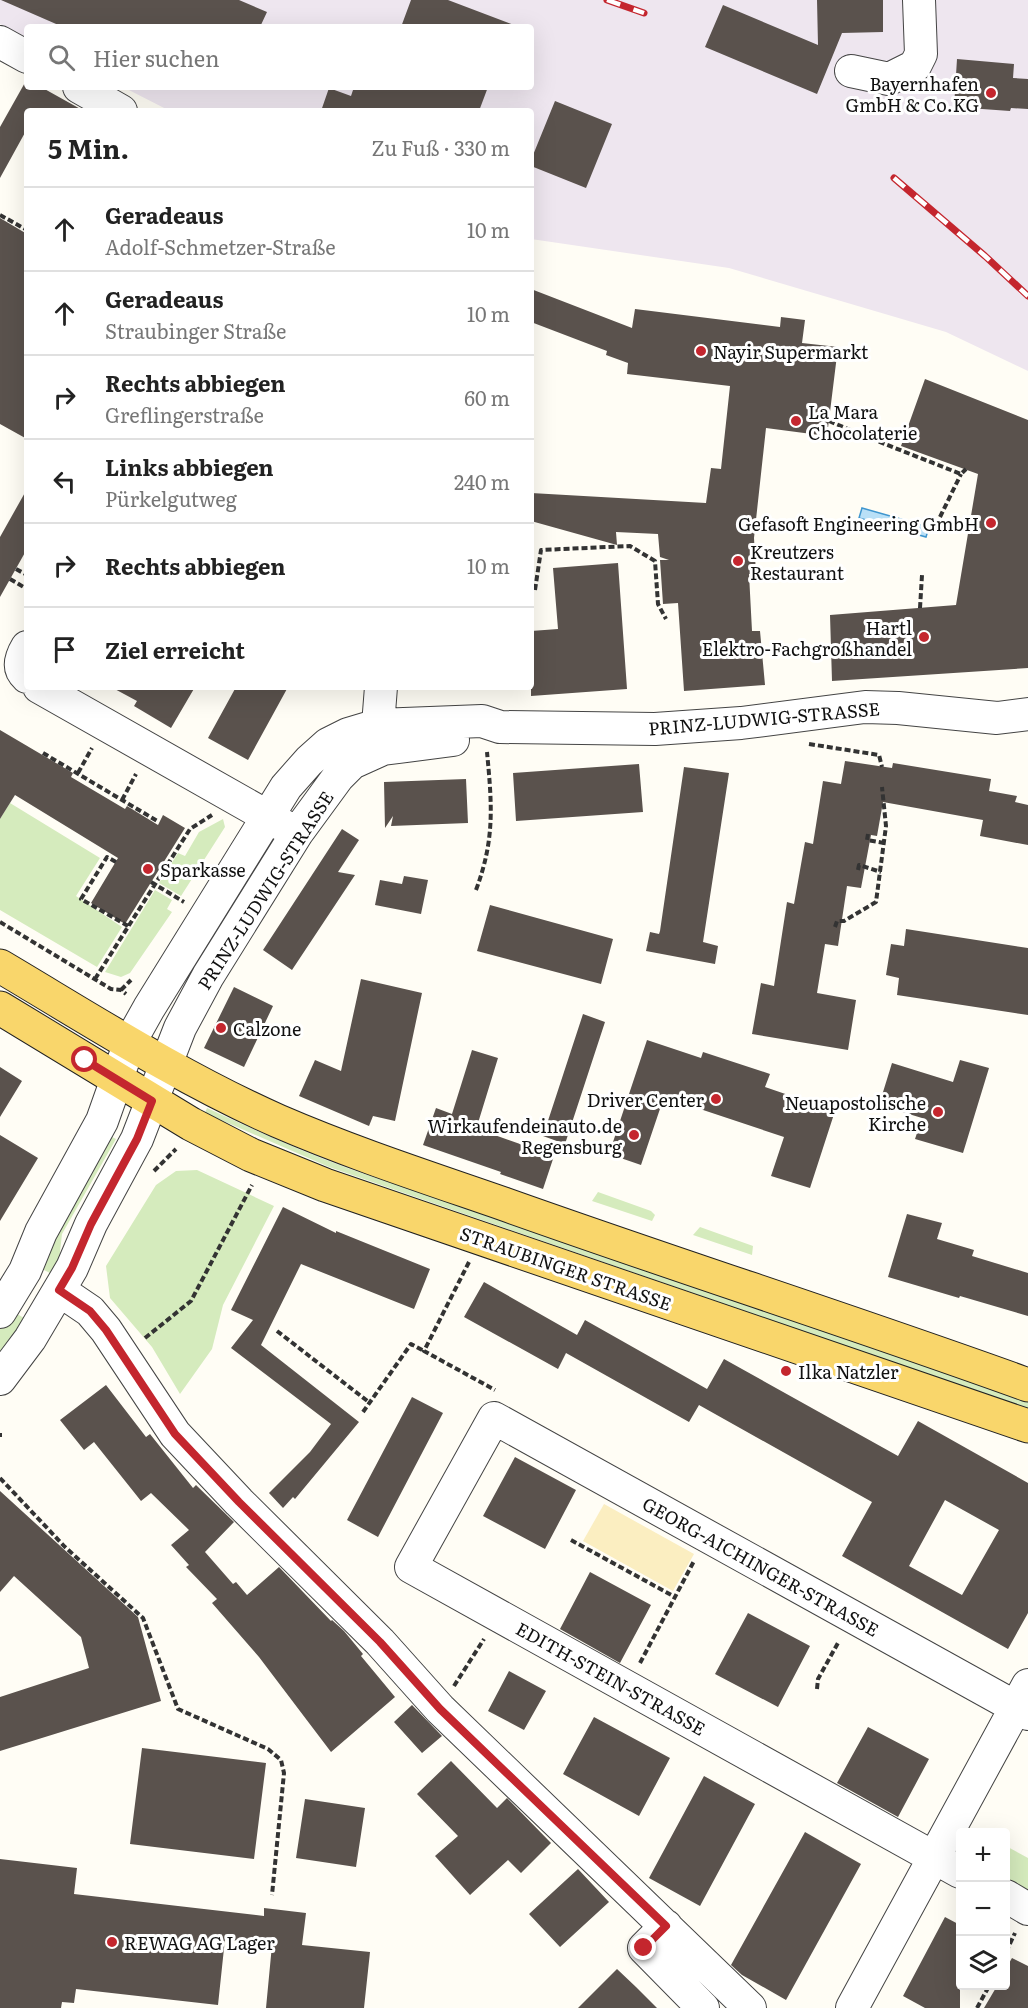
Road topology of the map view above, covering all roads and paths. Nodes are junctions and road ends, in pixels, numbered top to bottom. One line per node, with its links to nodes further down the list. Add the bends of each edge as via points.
1 (919, 0): 4 (street, via 921,54 915,66 889,79)
2 (0, 42): 3 (street)
3 (24, 55)
4 (851, 71)
5 (84, 90): 6 (street)
6 (116, 108)
7 (0, 215): 8 (path)
8 (24, 228)
9 (829, 421): 11 (path)
10 (966, 469): 11 (path)
11 (961, 474): 12 (path)
12 (940, 517)
13 (970, 520): 14 (path)
14 (953, 522)
15 (16, 569): 16 (path)
16 (24, 573)
17 (922, 575): 21 (path)
18 (10, 579): 19 (path)
19 (24, 587)
20 (535, 591): 22 (path, via 541,550 630,546 655,561 658,604)
21 (920, 608)
22 (666, 619)
23 (57, 690): 35 (street)
24 (381, 690): 28 (street)
25 (804, 714): 26 (street, PRINZ-LUDWIG-STRASSE, via 865,707 997,718); 27 (street, PRINZ-LUDWIG-STRASSE, via 655,729); 31 (path, via 808,744 879,755)
26 (1028, 714)
27 (492, 731): 28 (street, PRINZ-LUDWIG-STRASSE); 46 (path, via 492,817 488,856)
28 (381, 737): 37 (street, PRINZ-LUDWIG-STRASSE, via 348,734 328,744 286,787); 39 (street, PRINZ-LUDWIG-STRASSE, via 338,777)
29 (97, 740): 32 (path)
30 (43, 753): 32 (path)
31 (882, 767)
32 (78, 773): 36 (path)
33 (137, 773): 36 (path)
34 (882, 787): 41 (path)
35 (230, 796): 37 (street); 45 (path, via 222,809 182,836)
36 (122, 800): 38 (path)
37 (269, 817): 39 (street); 54 (street, PRINZ-LUDWIG-STRASSE)
38 (159, 822)
39 (297, 833): 56 (street, PRINZ-LUDWIG-STRASSE, via 208,976)
40 (868, 834): 41 (path, via 867,840)
41 (884, 843): 44 (path)
42 (116, 862): 49 (path, via 107,857 81,899)
43 (858, 870): 44 (path, via 859,865)
44 (881, 872): 50 (path, via 876,902 844,921 837,921)
45 (153, 883): 47 (path); 49 (path)
46 (476, 890)
47 (184, 903)
48 (0, 922): 52 (path)
49 (128, 926): 52 (path)
50 (836, 927)
51 (0, 966): 55 (main road)
52 (95, 979): 54 (path)
53 (0, 1008): 57 (main road, STRAUBINGER STRASSE)
54 (149, 1008): 55 (street, PRINZ-LUDWIG-STRASSE)
55 (130, 1042): 56 (main road); 57 (street, PRINZ-LUDWIG-STRASSE)
56 (166, 1064): 58 (street, PRINZ-LUDWIG-STRASSE); 67 (main road, via 279,1121 362,1154)
57 (117, 1080): 58 (main road, STRAUBINGER STRASSE); 62 (street, PRINZ-LUDWIG-STRASSE, via 102,1121)
58 (152, 1101): 59 (main road, STRAUBINGER STRASSE); 61 (street, PRINZ-LUDWIG-STRASSE, via 137,1139)
59 (265, 1161): 60 (main road, STRAUBINGER STRASSE); 65 (path, via 191,1301)
60 (481, 1238): 64 (path); 71 (main road, STRAUBINGER STRASSE)
61 (59, 1290): 65 (street, via 90,1311); 66 (street, PRINZ-LUDWIG-STRASSE)
62 (0, 1312)
63 (277, 1331): 68 (path)
64 (424, 1351): 68 (path, via 411,1344); 70 (path, via 506,1396)
65 (123, 1356): 81 (street, via 175,1434 380,1642)
66 (0, 1379)
67 (1028, 1385)
68 (370, 1403): 69 (path)
69 (363, 1412)
70 (494, 1418): 73 (street, GEORG-AICHINGER-STRASSE); 76 (street, EDITH-STEIN-STRASSE, via 411,1568)
71 (1028, 1426)
72 (0, 1478): 83 (path, via 65,1547 143,1618 178,1709 268,1749 281,1761 284,1773)
73 (707, 1536): 75 (path); 77 (street, GEORG-AICHINGER-STRASSE)
74 (571, 1540): 75 (path)
75 (675, 1598): 78 (path)
76 (498, 1616): 78 (street, EDITH-STEIN-STRASSE); 81 (path)
77 (853, 1617): 79 (path, via 818,1679); 80 (street, GEORG-AICHINGER-STRASSE)
78 (627, 1687): 82 (street, EDITH-STEIN-STRASSE)
79 (817, 1689)
80 (1024, 1702): 82 (street)
81 (440, 1709): 86 (street)
82 (947, 1864): 90 (street)
83 (272, 1895)
84 (1010, 1899): 85 (street)
85 (1028, 1909)
86 (675, 1935): 88 (street, via 644,1948); 89 (street)
87 (986, 1990): 91 (path)
88 (703, 2008)
89 (750, 2008)
90 (852, 2008)
91 (977, 2008)

